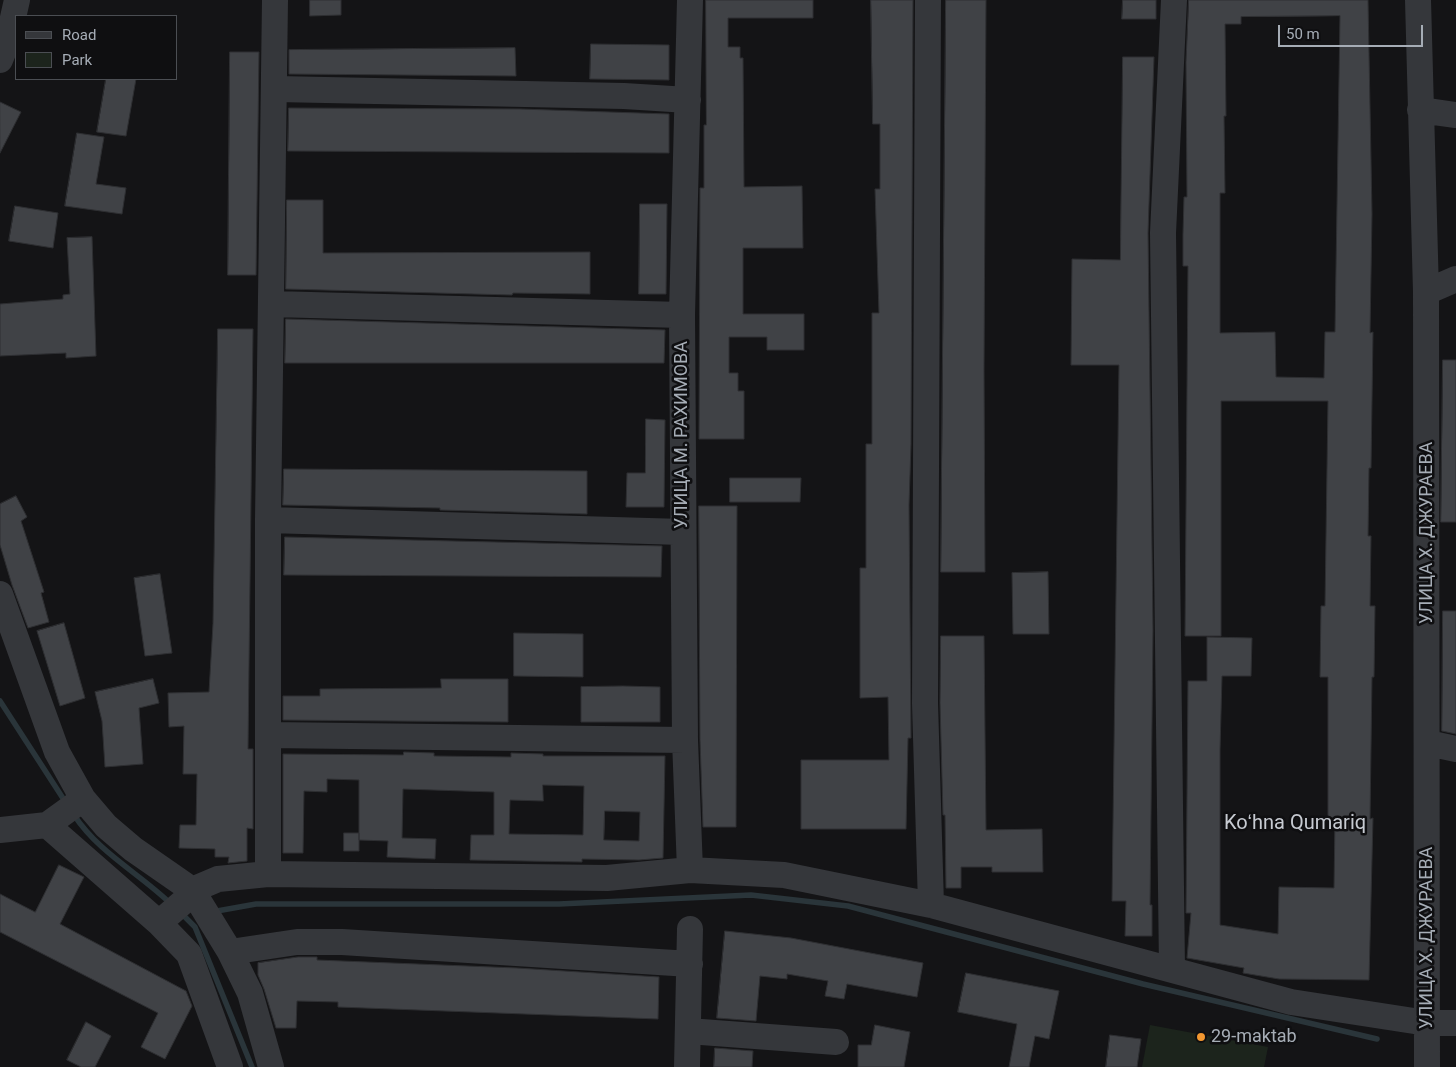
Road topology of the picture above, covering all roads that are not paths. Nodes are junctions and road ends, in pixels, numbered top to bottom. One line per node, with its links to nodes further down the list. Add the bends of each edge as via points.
1 (17, 0): 7 (street)
2 (275, 0): 8 (street)
3 (690, 0): 9 (street, УЛИЦА М. РАХИМОВА)
4 (928, 0): 29 (street, via 924,703)
5 (1174, 0): 34 (street, via 1163,233)
6 (1418, 0): 10 (street, УЛИЦА Х. ДЖУРАЕВА)
7 (0, 60)
8 (276, 89): 9 (street); 14 (street)
9 (688, 100): 15 (street, УЛИЦА М. РАХИМОВА)
10 (1420, 110): 11 (street); 13 (street, УЛИЦА Х. ДЖУРАЕВА)
11 (1456, 115)
12 (1456, 279): 13 (street)
13 (1426, 292): 21 (street, УЛИЦА Х. ДЖУРАЕВА)
14 (273, 304): 15 (street); 16 (street)
15 (682, 315): 17 (street, УЛИЦА М. РАХИМОВА)
16 (268, 520): 17 (street); 19 (street)
17 (682, 532): 20 (street, УЛИЦА М. РАХИМОВА)
18 (0, 594): 23 (street, via 57,752)
19 (268, 734): 20 (street); 27 (street)
20 (685, 740): 26 (street, УЛИЦА М. РАХИМОВА)
21 (1428, 743): 22 (street); 36 (street, УЛИЦА Х. ДЖУРАЕВА)
22 (1456, 748)
23 (83, 799): 24 (street); 28 (street, via 106,826)
24 (47, 824): 25 (street); 30 (street)
25 (0, 830)
26 (690, 870): 27 (street, via 607,878); 29 (street, via 784,875)
27 (268, 874): 28 (street, via 218,880)
28 (192, 899): 30 (street); 32 (street)
29 (931, 905): 34 (street)
30 (159, 923): 39 (street, via 189,954)
31 (690, 929): 33 (street)
32 (230, 952): 33 (street, via 297,942 342,942); 40 (street, via 250,993)
33 (690, 964): 37 (street)
34 (1172, 969): 36 (street, via 1291,1002)
35 (1456, 1023): 36 (street)
36 (1427, 1024): 42 (street, УЛИЦА Х. ДЖУРАЕВА)
37 (688, 1032): 38 (street); 41 (street)
38 (836, 1042)
39 (230, 1067)
40 (272, 1067)
41 (687, 1067)
42 (1427, 1067)

